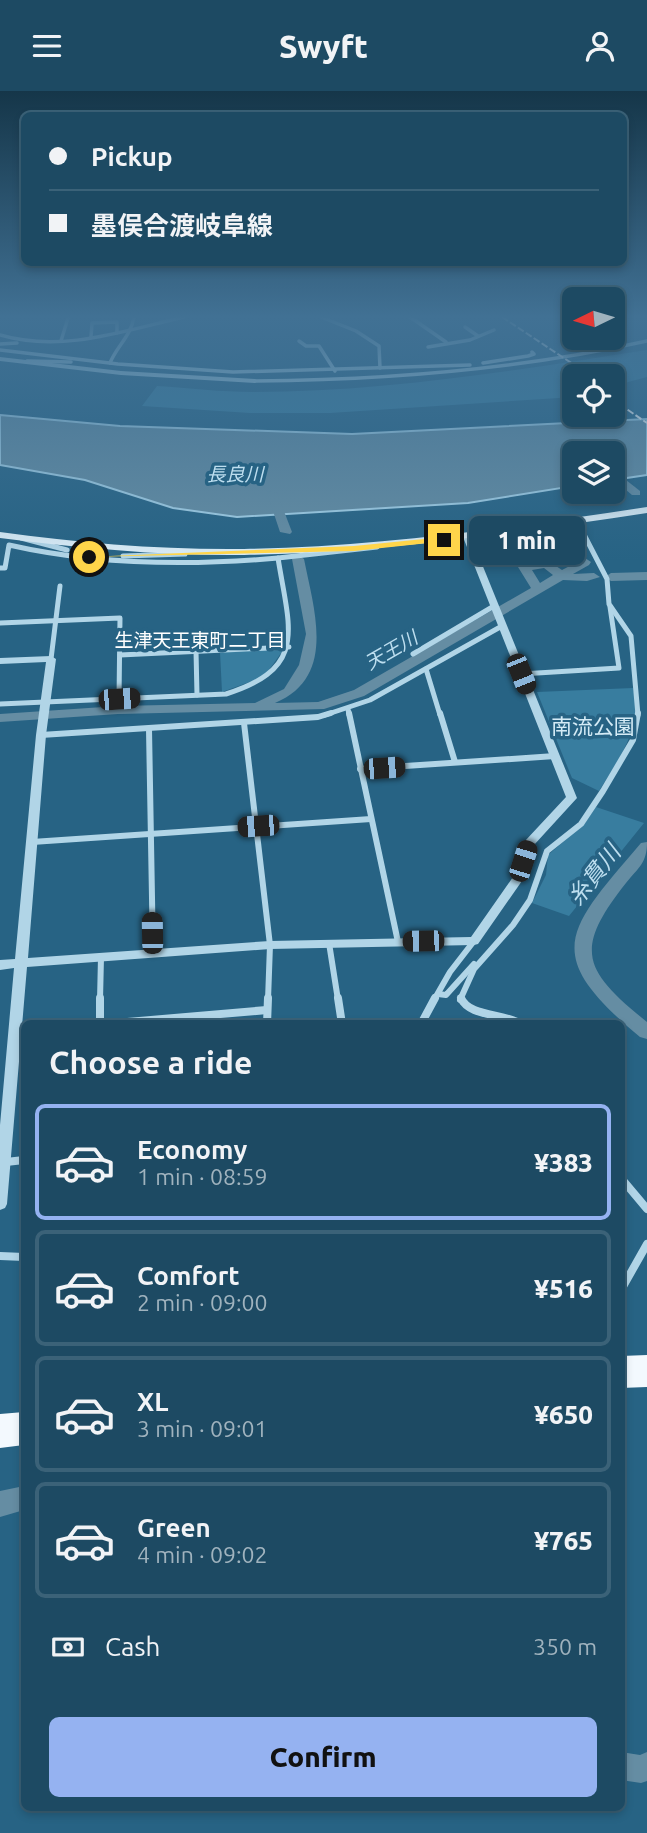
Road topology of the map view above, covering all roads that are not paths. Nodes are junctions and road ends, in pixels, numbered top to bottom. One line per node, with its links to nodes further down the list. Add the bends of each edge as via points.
1 (647, 510): 2 (main road)
2 (577, 521): 4 (main road); 14 (street, via 607,579)
3 (0, 535): 5 (main road)
4 (467, 537): 8 (main road); 15 (street)
5 (21, 538): 9 (main road); 10 (street)
6 (0, 543): 7 (street)
7 (9, 545): 10 (street); 12 (street, via 5,568)
8 (378, 547): 9 (main road); 11 (street)
9 (185, 554): 10 (street)
10 (96, 558): 11 (street, via 167,563)
11 (278, 558): 19 (street)
12 (0, 568)
13 (60, 586): 16 (street)
14 (609, 604): 26 (street, via 619,668); 48 (street, via 631,636 639,701 633,740 581,824 547,851 543,874 526,907)
15 (495, 608): 18 (street); 21 (street)
16 (56, 621): 17 (street); 22 (street, via 120,618); 23 (street)
17 (0, 623)
18 (501, 625): 25 (street); 26 (street)
19 (289, 646): 20 (street); 27 (street, via 275,671 260,682 237,691)
20 (196, 651): 22 (street); 27 (street)
21 (413, 654)
22 (120, 655): 28 (street)
23 (51, 659): 24 (street); 29 (street)
24 (0, 661)
25 (426, 669): 31 (street); 36 (street)
26 (521, 674): 35 (street)
27 (197, 695): 28 (street)
28 (119, 699): 29 (street)
29 (45, 703): 30 (street); 34 (street)
30 (0, 704)
31 (348, 709): 32 (street, via 318,717); 37 (street)
32 (244, 723): 33 (street); 39 (street)
33 (149, 729): 34 (street); 40 (street)
34 (42, 733): 41 (street)
35 (555, 756): 36 (street); 42 (street, via 572,798 529,844 518,878)
36 (455, 762): 37 (street)
37 (360, 769): 38 (street)
38 (371, 819): 39 (street); 43 (street)
39 (258, 826): 40 (street); 45 (street)
40 (149, 833): 41 (street); 46 (street)
41 (32, 842): 49 (street)
42 (474, 940): 43 (street); 51 (street)
43 (398, 942): 44 (street)
44 (329, 943): 45 (street); 56 (street)
45 (270, 945): 46 (street); 52 (street)
46 (153, 954): 47 (street)
47 (101, 957): 49 (street); 53 (street)
48 (477, 962): 51 (street, via 446,995); 58 (street, via 462,989 462,1004)
49 (22, 963): 50 (street); 60 (street)
50 (0, 965)
51 (438, 994): 57 (street)
52 (267, 1010): 54 (street); 55 (street)
53 (102, 1020)
54 (175, 1020)
55 (267, 1020)
56 (341, 1020)
57 (423, 1020)
58 (514, 1020)
59 (21, 1160): 60 (street)
60 (6, 1162): 62 (street)
61 (625, 1184): 63 (street)
62 (0, 1204)
63 (647, 1209)
64 (647, 1244): 67 (street)
65 (0, 1256): 66 (street)
66 (21, 1257)
67 (625, 1283)
68 (21, 1423): 69 (main road)
69 (0, 1425)
70 (21, 1434): 71 (main road)
71 (0, 1437)

